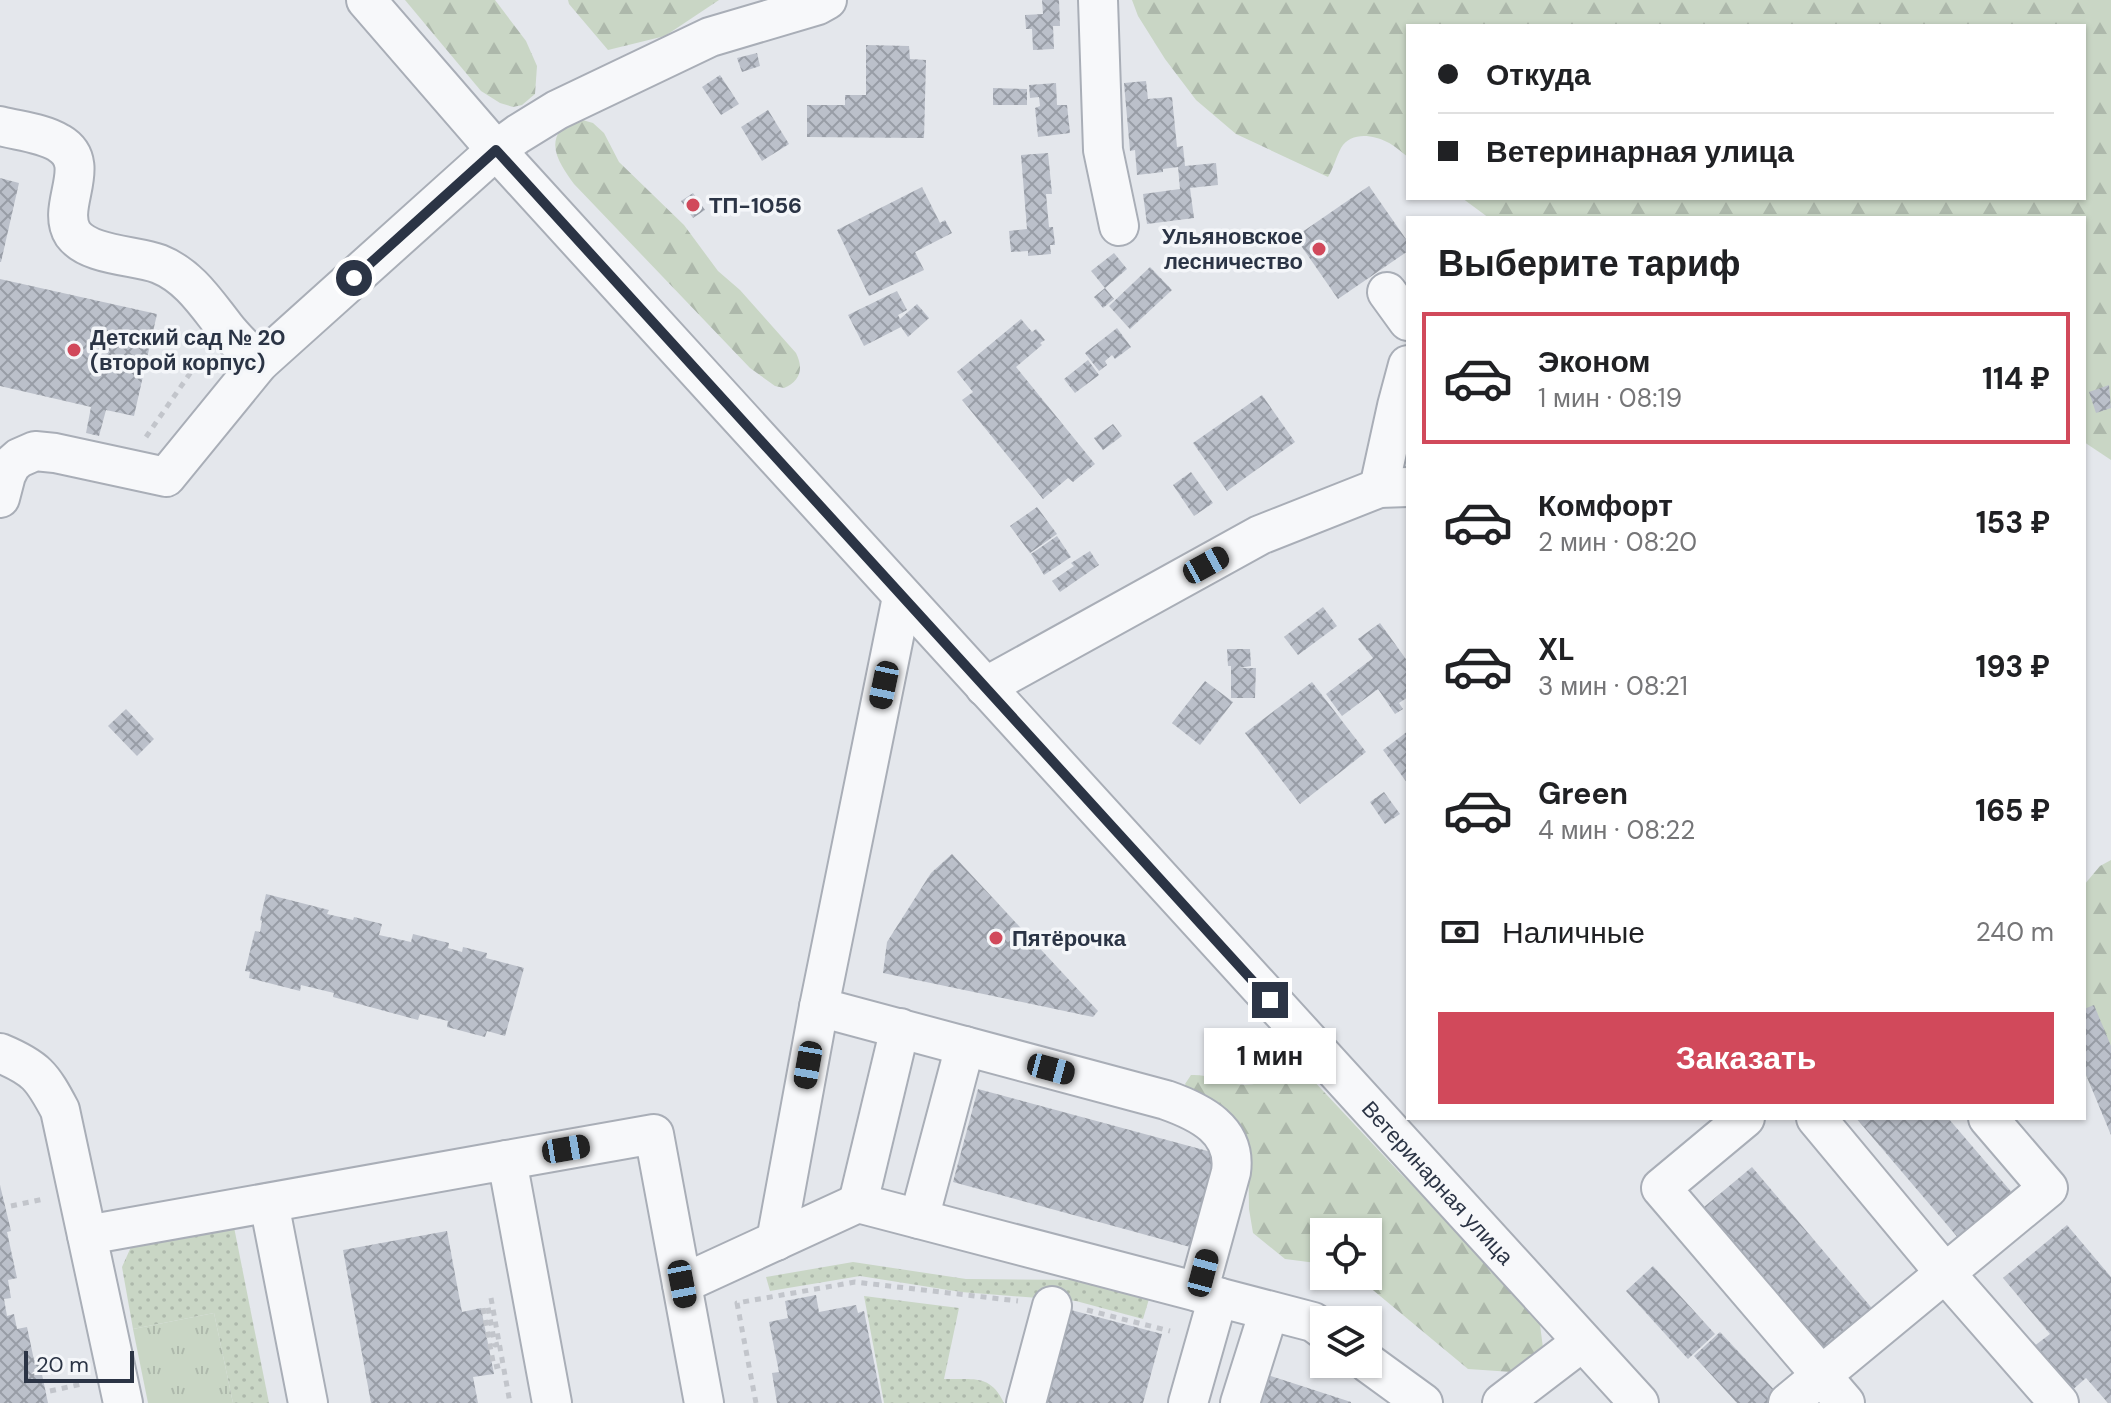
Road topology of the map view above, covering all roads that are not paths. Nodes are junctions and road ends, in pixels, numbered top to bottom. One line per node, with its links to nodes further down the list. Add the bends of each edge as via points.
1 (366, 0): 5 (street, Ветеринарная улица)
2 (827, 0): 5 (street, via 710,37 557,110)
3 (1098, 0): 6 (street, via 1103,150)
4 (0, 126): 7 (street, via 46,137 68,150 75,177 68,221 82,242 178,275)
5 (496, 150): 7 (street); 11 (street, Ветеринарная улица)
6 (1119, 226)
7 (259, 363): 10 (street, via 166,477 35,451 11,465)
8 (1406, 372): 9 (street, via 1397,406)
9 (1394, 488): 12 (street, via 1260,535)
10 (0, 498)
11 (902, 597): 12 (street, Ветеринарная улица); 13 (street)
12 (985, 687): 32 (street, Ветеринарная улица)
13 (819, 1007): 14 (street); 25 (street)
14 (900, 1028): 15 (street); 22 (street)
15 (965, 1046): 23 (street); 28 (street, via 1166,1100 1213,1124 1233,1157)
16 (0, 1053): 24 (street, via 27,1064 60,1110)
17 (1743, 1120): 34 (street, via 1661,1188)
18 (1818, 1120): 26 (street)
19 (1990, 1120): 26 (street, via 2048,1188)
20 (507, 1160): 21 (street); 27 (street, via 654,1134); 37 (street)
21 (269, 1203): 24 (street); 36 (street)
22 (858, 1203): 23 (street); 25 (street)
23 (919, 1219): 28 (street)
24 (87, 1235): 35 (street)
25 (776, 1241): 27 (street)
26 (1945, 1273): 34 (street); 46 (street)
27 (682, 1284): 38 (street)
28 (1208, 1294): 30 (street); 40 (street, via 1206,1340)
29 (1052, 1306): 39 (street)
30 (1269, 1311): 31 (street); 41 (street)
31 (1310, 1321)
32 (1582, 1342): 43 (street); 44 (street, Ветеринарная улица)
33 (1381, 1382): 42 (street)
34 (1833, 1389): 45 (street)
35 (123, 1403)
36 (308, 1403)
37 (552, 1403)
38 (704, 1403)
39 (1026, 1403)
40 (1188, 1403)
41 (1240, 1403)
42 (1423, 1403)
43 (1502, 1403)
44 (1639, 1403)
45 (1788, 1403)
46 (2059, 1403)

